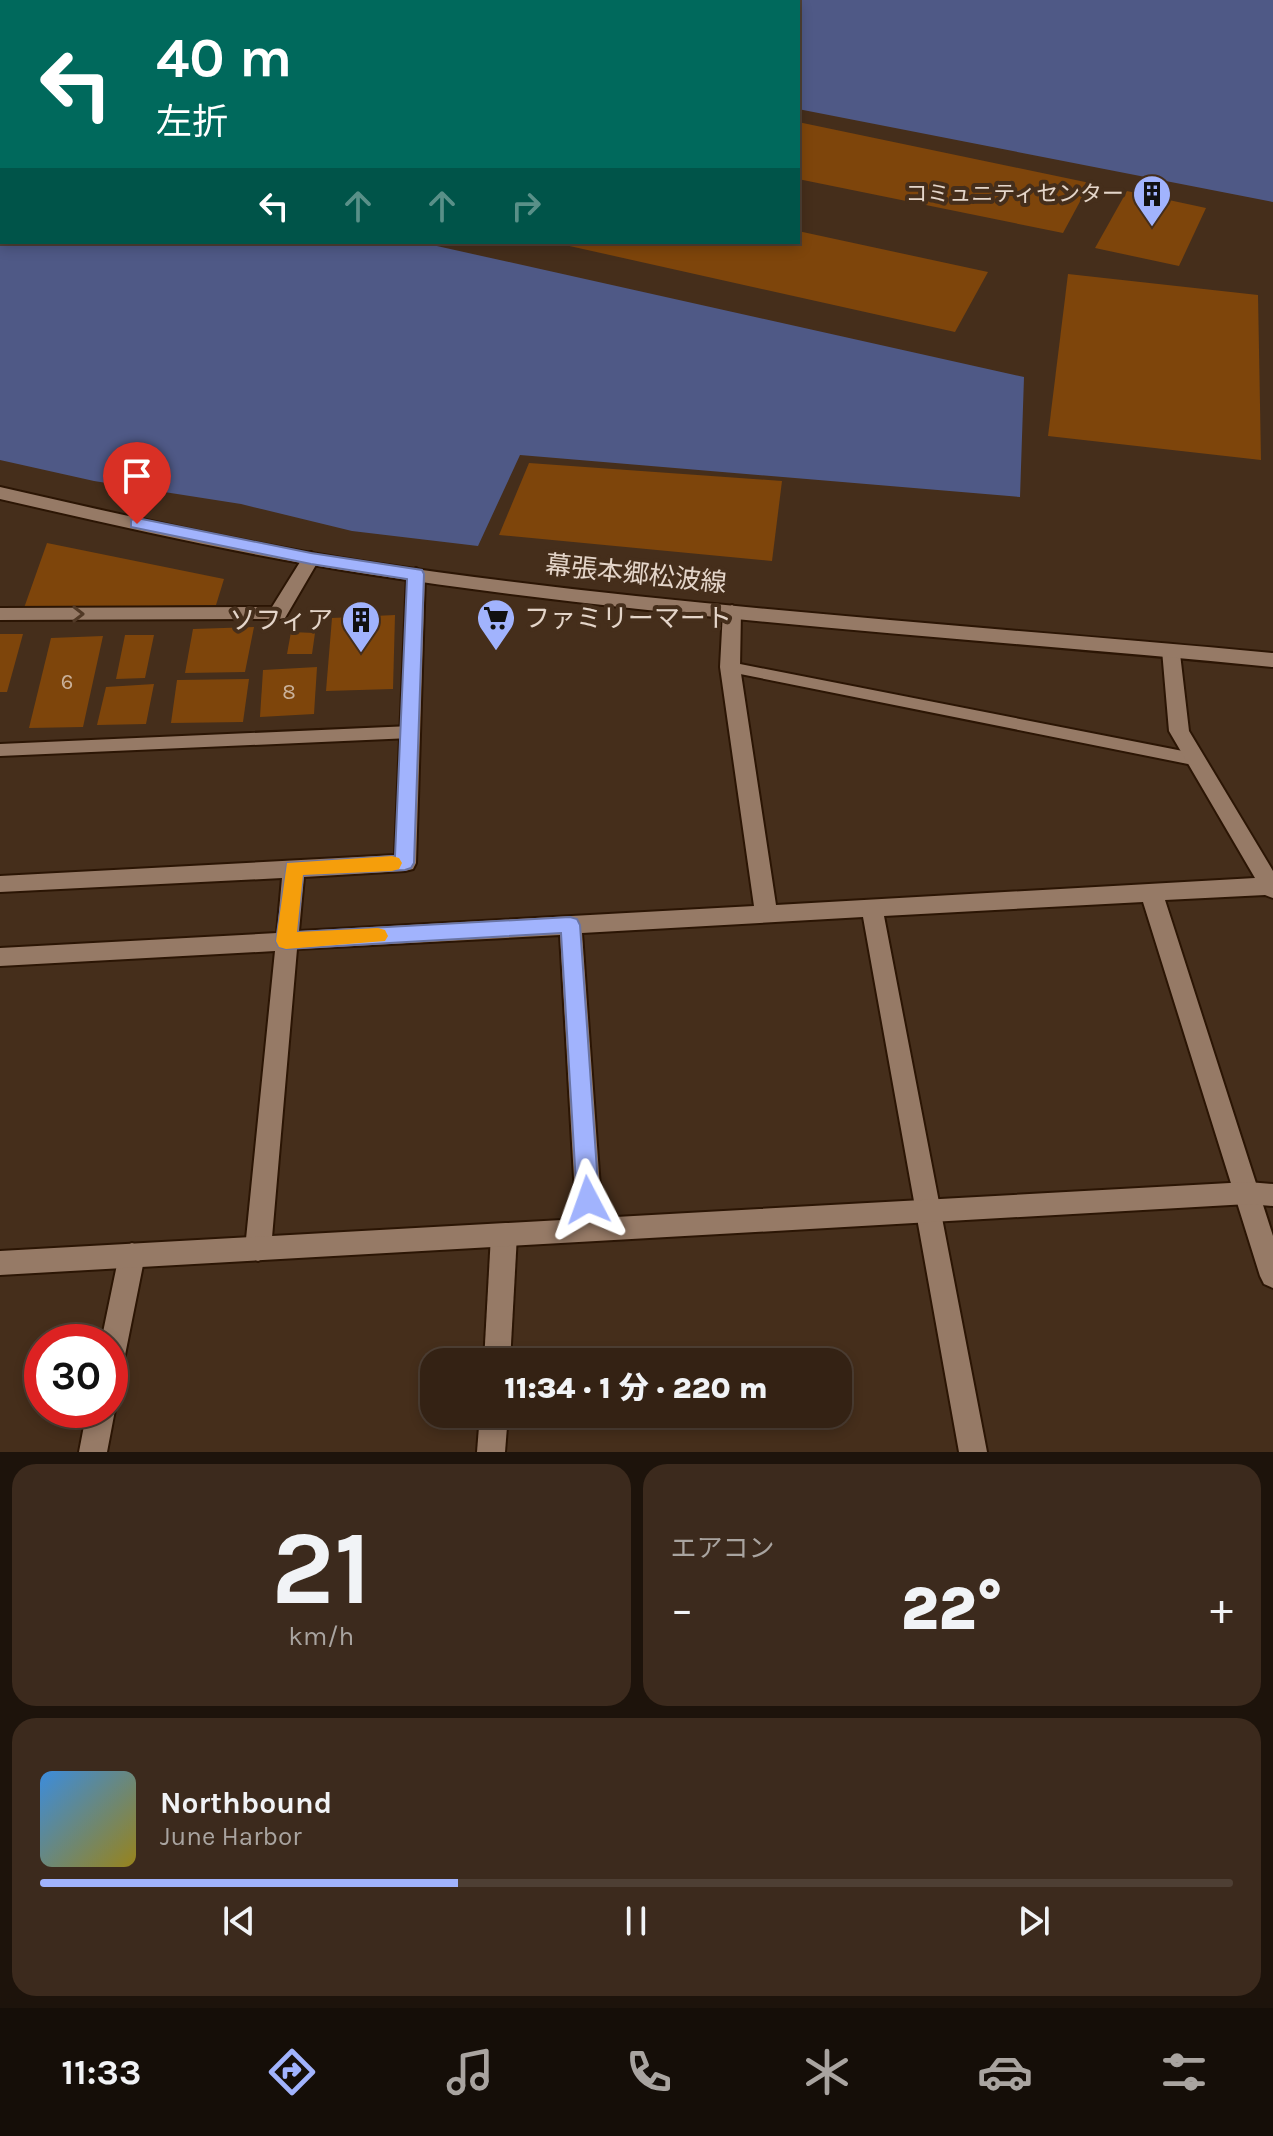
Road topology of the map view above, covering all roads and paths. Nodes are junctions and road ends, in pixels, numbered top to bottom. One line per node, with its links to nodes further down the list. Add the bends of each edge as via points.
1 (0, 493): 2 (street, 幕張本郷松波線)
2 (311, 558): 3 (street, 幕張本郷松波線); 5 (street, one-way to 2, via 278,613)
3 (416, 574): 4 (street, 幕張本郷松波線); 9 (street)
4 (732, 611): 6 (street, 幕張本郷松波線); 8 (street)
5 (0, 614)
6 (1172, 650): 7 (street, 幕張本郷松波線); 11 (street, via 1179,731)
7 (1273, 660)
8 (730, 667): 11 (lane); 17 (street)
9 (411, 732): 10 (lane); 12 (street, via 405,863)
10 (0, 750)
11 (1193, 759): 13 (street)
12 (294, 868): 14 (street); 19 (street)
13 (1270, 881): 15 (street)
14 (0, 884)
15 (1151, 892): 16 (street); 21 (street)
16 (872, 908): 17 (street); 22 (street)
17 (766, 914): 18 (street)
18 (570, 925): 19 (street); 23 (street)
19 (286, 941): 20 (street); 25 (street)
20 (0, 957)
21 (1261, 1194): 22 (street); 28 (street)
22 (926, 1212): 23 (street); 35 (street)
23 (590, 1230): 24 (street)
24 (504, 1235): 25 (street); 30 (street)
25 (258, 1249): 26 (street)
26 (132, 1255): 27 (street); 29 (street)
27 (0, 1263)
28 (1273, 1276)
29 (118, 1324)
30 (498, 1348)
31 (98, 1428): 33 (street)
32 (493, 1428): 34 (street)
33 (93, 1452)
34 (491, 1452)
35 (973, 1452)

